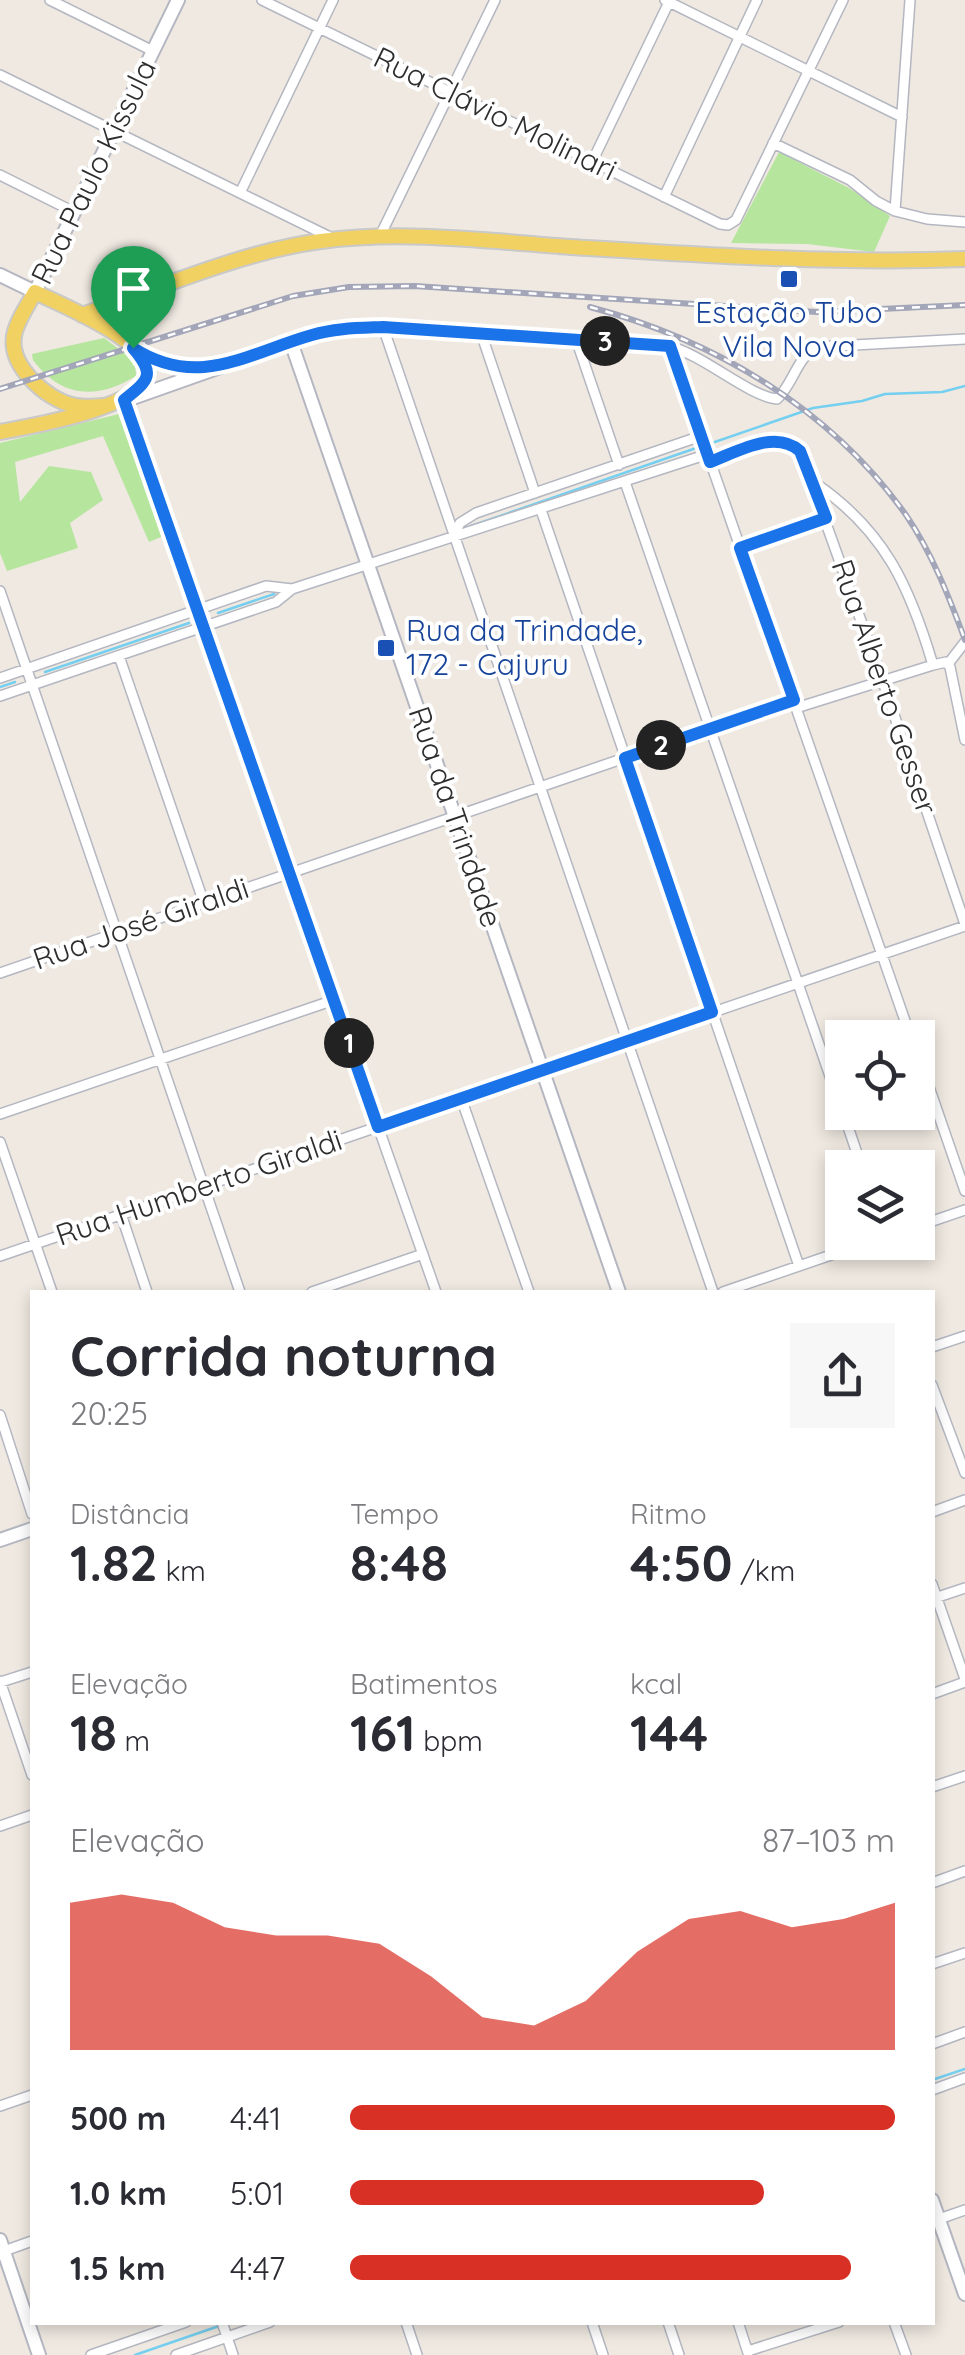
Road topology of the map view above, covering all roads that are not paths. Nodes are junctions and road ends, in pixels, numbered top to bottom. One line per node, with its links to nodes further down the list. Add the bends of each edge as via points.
1 (50, 0): 12 (street)
2 (178, 0): 12 (main road, Rua Paulo Kissula)
3 (262, 0): 10 (street, Rua Clávio Molinari)
4 (333, 0): 10 (street)
5 (494, 0): 15 (street)
6 (757, 0): 11 (street)
7 (843, 0): 13 (street)
8 (910, 0): 16 (street)
9 (668, 1): 11 (street); 19 (street)
10 (319, 28): 15 (street, Rua Clávio Molinari); 21 (street)
11 (740, 37): 13 (street); 22 (street)
12 (154, 51): 17 (main road, Rua Paulo Kissula)
13 (808, 70): 16 (street); 18 (street)
14 (0, 75): 17 (street)
15 (450, 92): 19 (street, Rua Clávio Molinari); 26 (street)
16 (902, 116): 23 (street)
17 (114, 131): 21 (street); 24 (main road, Rua Paulo Kissula)
18 (773, 144): 22 (street, Rua Clávio Molinari, via 728,225); 23 (street, via 850,180)
19 (592, 162): 22 (street, Rua Clávio Molinari)
20 (0, 175): 24 (street)
21 (240, 193): 27 (street)
22 (664, 196)
23 (895, 211): 25 (street)
24 (74, 212): 30 (main road, Rua Paulo Kissula)
25 (965, 222)
26 (380, 236): 27 (main road); 28 (main road, via 726,257)
27 (334, 239): 31 (main road, via 272,251)
28 (965, 260)
29 (0, 275): 30 (main road)
30 (35, 292): 32 (main road); 35 (main road, Rua Paulo Kissula)
31 (138, 295): 32 (main road); 40 (main road, via 127,327)
32 (82, 315): 40 (main road)
33 (383, 327): 34 (street); 38 (street, via 334,330); 53 (street)
34 (481, 333): 36 (street); 50 (street)
35 (7, 336): 43 (main road, Rua Paulo Kissula, via 23,369 52,396 78,407)
36 (576, 339): 39 (street); 47 (street)
37 (965, 339): 39 (street, via 817,347 805,353 777,399)
38 (292, 342): 41 (main road); 55 (main road, Rua da Trindade)
39 (670, 346): 45 (street)
40 (133, 348): 41 (main road, via 176,366); 42 (main road, via 148,375)
41 (235, 363): 42 (main road)
42 (124, 400): 43 (main road); 58 (street)
43 (104, 406): 44 (main road)
44 (0, 432)
45 (702, 436): 46 (street); 47 (street)
46 (709, 458): 48 (street); 49 (street, Rua Alberto Gesser, via 773,441 791,444); 54 (street)
47 (619, 464): 50 (street)
48 (625, 482): 51 (street); 70 (street)
49 (813, 482): 52 (street, Rua Alberto Gesser); 63 (street, via 853,514 894,563)
50 (535, 493): 53 (street, via 467,518)
51 (540, 510): 53 (street); 72 (street)
52 (826, 518): 54 (street); 66 (street, Rua Alberto Gesser)
53 (454, 534): 55 (street); 73 (street)
54 (740, 548): 69 (street)
55 (368, 564): 56 (street); 74 (main road, Rua da Trindade)
56 (292, 589): 58 (street, via 266,586); 59 (street, via 276,602)
57 (0, 591): 64 (street)
58 (198, 610): 59 (street); 64 (street)
59 (204, 627): 61 (street); 75 (street)
60 (965, 642): 62 (street)
61 (119, 656): 67 (street); 76 (street)
62 (948, 664): 63 (street, Rua José Giraldi); 71 (street)
63 (933, 665): 66 (street, Rua José Giraldi)
64 (26, 668): 65 (street); 67 (street)
65 (0, 678)
66 (883, 682): 69 (street, Rua José Giraldi); 77 (street, Rua Alberto Gesser)
67 (32, 685): 68 (street); 78 (street)
68 (0, 696)
69 (795, 704): 70 (street, Rua José Giraldi); 79 (street)
70 (710, 728): 72 (street, Rua José Giraldi); 81 (street)
71 (965, 740)
72 (625, 758): 73 (street, Rua José Giraldi); 83 (street)
73 (540, 787): 74 (street, Rua José Giraldi); 85 (street)
74 (455, 816): 75 (street, Rua José Giraldi); 88 (main road, Rua da Trindade)
75 (290, 873): 76 (street, Rua José Giraldi); 82 (street)
76 (204, 902): 78 (street, Rua José Giraldi)
77 (965, 925): 79 (street, Rua Humberto Giraldi)
78 (117, 932): 80 (street, Rua José Giraldi); 86 (street)
79 (882, 954): 81 (street, Rua Humberto Giraldi); 84 (street)
80 (0, 973)
81 (798, 983): 83 (street, Rua Humberto Giraldi); 87 (street)
82 (334, 1000): 86 (street); 92 (street)
83 (712, 1012): 85 (street, Rua Humberto Giraldi); 103 (street)
84 (905, 1020)
85 (627, 1042): 88 (street, Rua Humberto Giraldi); 111 (street)
86 (160, 1060): 91 (street); 94 (street)
87 (825, 1060)
88 (543, 1070): 89 (street, Rua Humberto Giraldi); 110 (main road, Rua da Trindade)
89 (462, 1098): 92 (street, Rua Humberto Giraldi); 109 (street)
90 (935, 1105): 95 (street)
91 (0, 1114)
92 (378, 1127): 94 (street, Rua Humberto Giraldi); 100 (street)
93 (0, 1142): 99 (street)
94 (204, 1186): 97 (street, Rua Humberto Giraldi); 106 (street)
95 (965, 1192)
96 (965, 1210): 98 (street)
97 (121, 1214): 99 (street, Rua Humberto Giraldi); 105 (street)
98 (935, 1220)
99 (35, 1244): 101 (street, Rua Humberto Giraldi); 104 (street)
100 (423, 1254): 107 (street); 108 (street)
101 (0, 1256)
102 (825, 1257): 103 (street)
103 (798, 1266): 112 (street)
104 (51, 1290)
105 (146, 1290)
106 (239, 1290)
107 (318, 1290)
108 (435, 1290)
109 (528, 1290)
110 (618, 1290)
111 (712, 1290)
112 (728, 1290)
113 (965, 1336): 114 (street)
114 (935, 1346)
115 (935, 1392): 117 (street)
116 (0, 1415): 119 (street)
117 (965, 1473)
118 (965, 1500): 120 (street)
119 (30, 1508)
120 (935, 1511)
121 (30, 1530): 122 (main road)
122 (0, 1540)
123 (965, 1588): 124 (street)
124 (935, 1599): 126 (street)
125 (30, 1673): 127 (street)
126 (965, 1681): 128 (street)
127 (0, 1682): 129 (street)
128 (935, 1693)
129 (30, 1769)
130 (965, 1776): 131 (street)
131 (935, 1786)
132 (30, 1816): 133 (street)
133 (0, 1826)
134 (965, 1871): 135 (street)
135 (935, 1882)
136 (965, 1953): 137 (street)
137 (935, 1963)
138 (965, 2032): 139 (street)
139 (935, 2043)
140 (965, 2078): 141 (street)
141 (935, 2089)
142 (30, 2096): 143 (street)
143 (0, 2106)
144 (935, 2209): 146 (main road)
145 (965, 2210): 146 (street)
146 (939, 2220): 149 (main road)
147 (30, 2241): 148 (street)
148 (2, 2246): 161 (main road)
149 (965, 2294)
150 (177, 2325): 162 (street)
151 (223, 2325): 159 (street)
152 (262, 2325): 159 (street)
153 (407, 2325): 165 (street)
154 (593, 2325): 166 (street)
155 (669, 2325): 167 (street)
156 (739, 2325): 160 (street)
157 (830, 2325): 160 (street)
158 (895, 2325): 168 (street)
159 (227, 2338): 163 (street); 164 (street)
160 (748, 2353)
161 (40, 2355)
162 (91, 2355)
163 (176, 2355)
164 (233, 2355)
165 (418, 2355)
166 (603, 2355)
167 (679, 2355)
168 (906, 2355)

